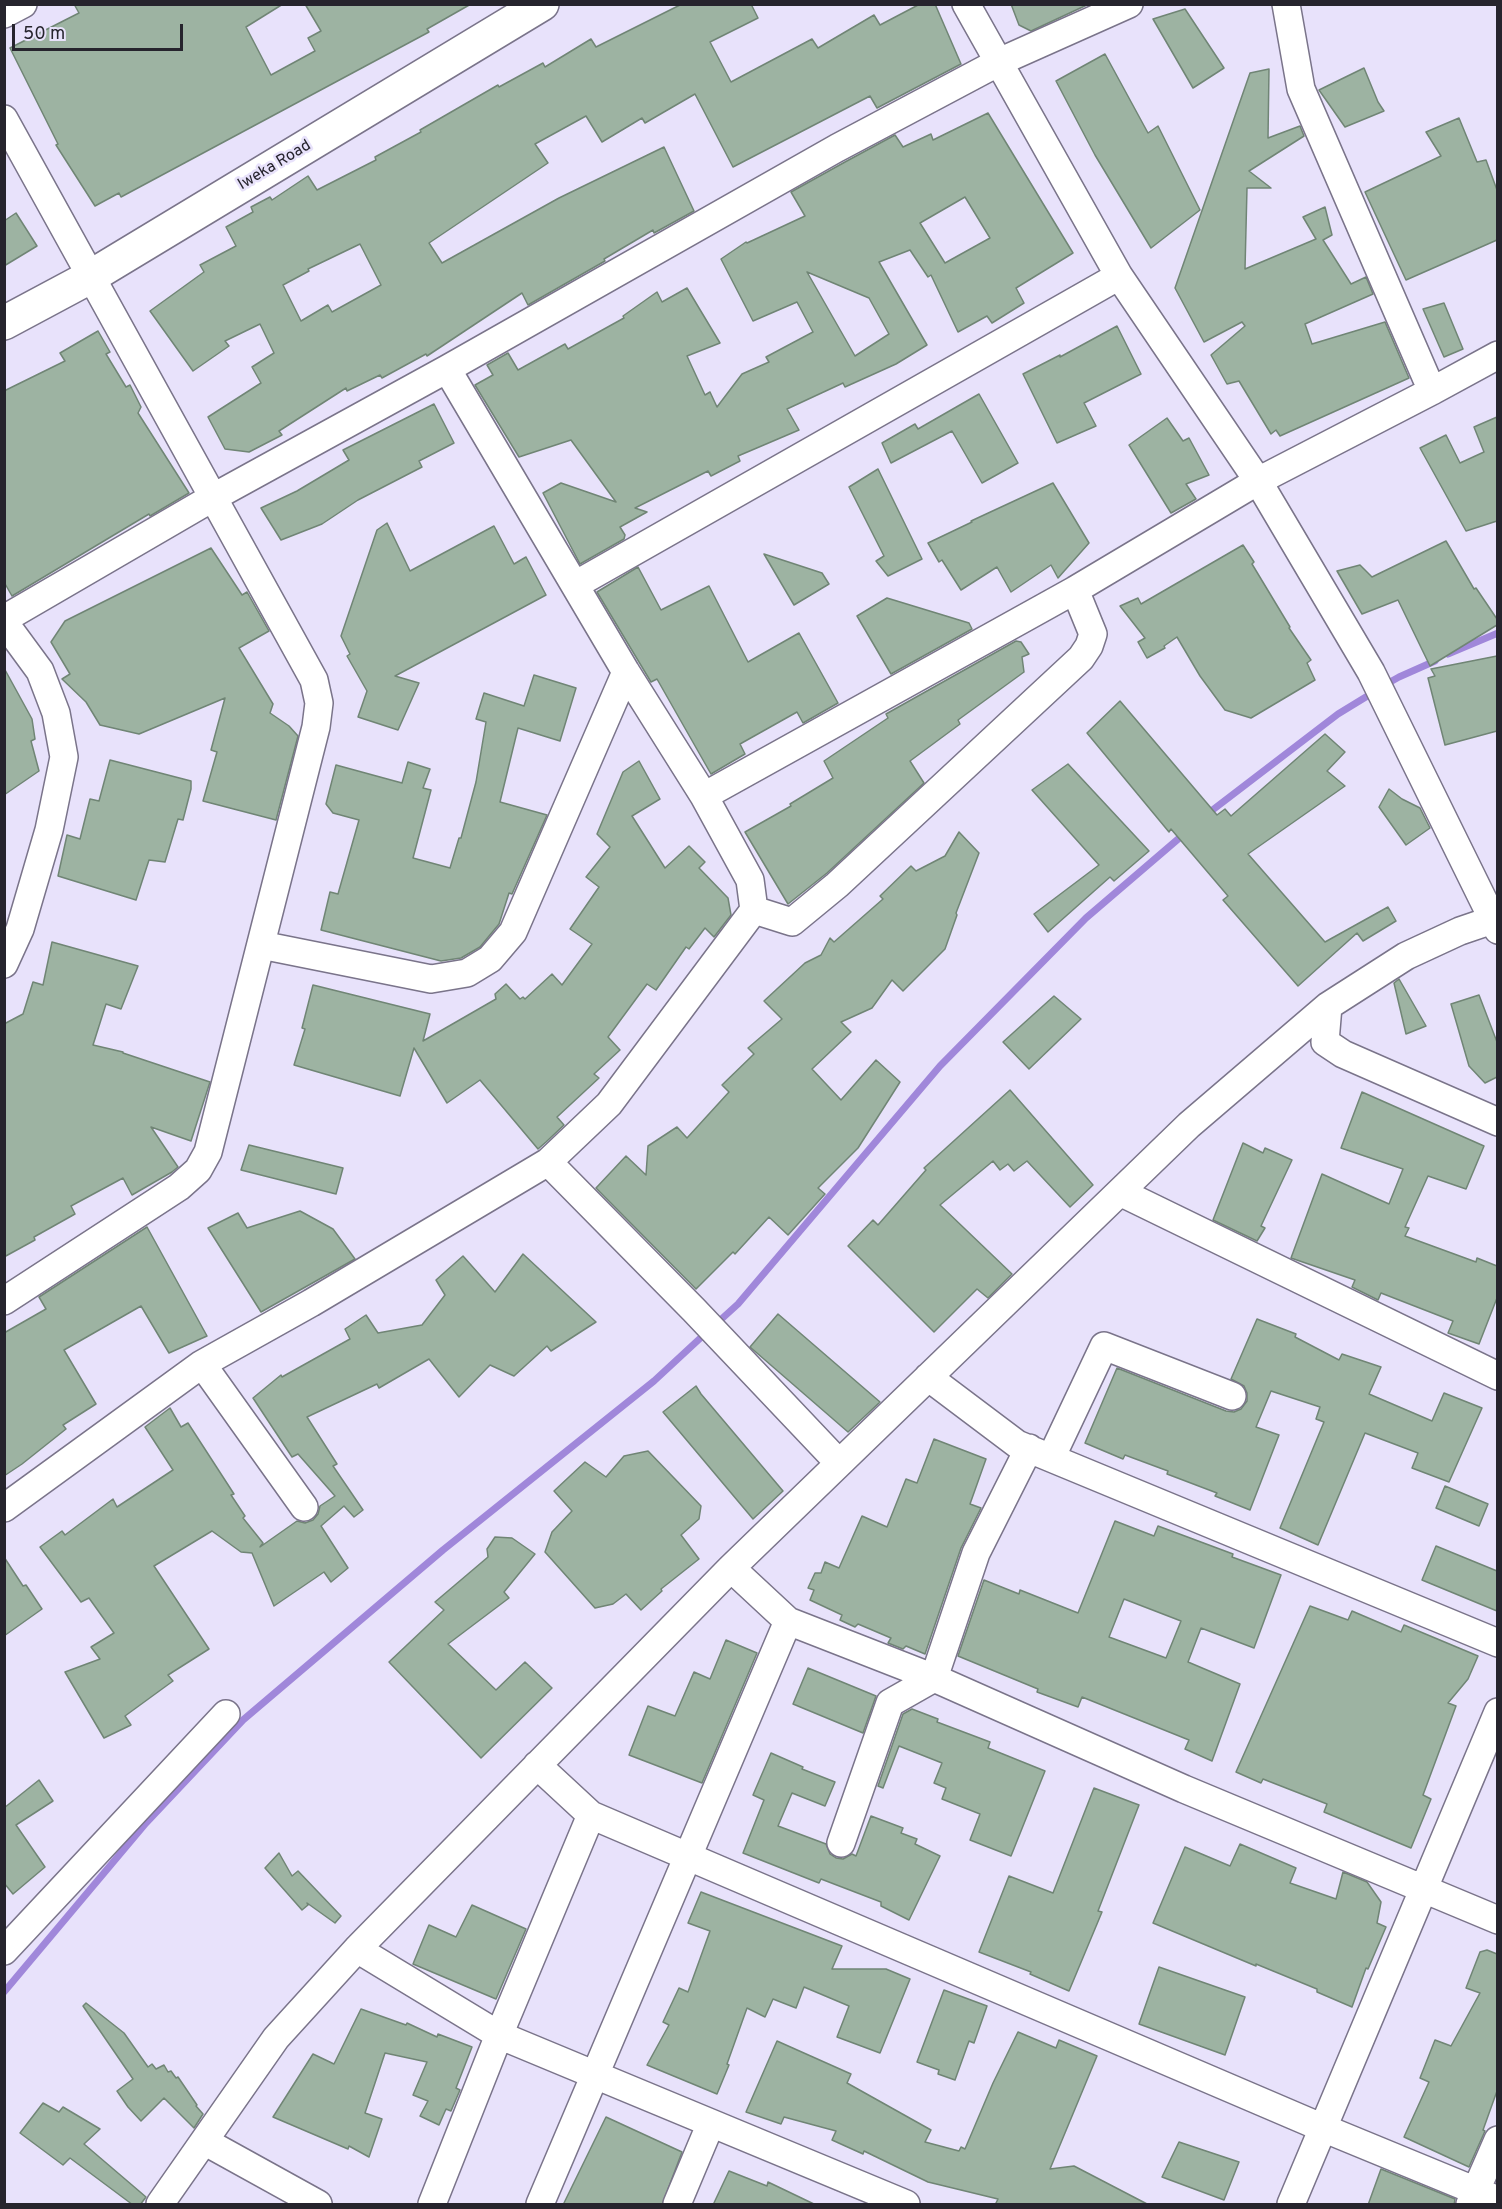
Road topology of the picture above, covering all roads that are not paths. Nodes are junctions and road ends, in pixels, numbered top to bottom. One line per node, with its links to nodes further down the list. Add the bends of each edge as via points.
1 (23, 4): 6 (street)
2 (966, 4): 7 (street)
3 (1129, 4): 7 (street)
4 (1286, 4): 14 (street, via 1301,89)
5 (523, 9): 10 (main road, Iweka Road)
6 (4, 14)
7 (999, 62): 9 (street); 13 (street, via 827,154)
8 (4, 119): 10 (street)
9 (1119, 276): 15 (street); 17 (street)
10 (90, 277): 11 (main road, Iweka Road); 16 (street)
11 (4, 323)
12 (1497, 355): 14 (street)
13 (447, 369): 16 (street); 17 (street)
14 (1432, 391): 15 (street)
15 (1258, 481): 18 (street); 23 (street, via 1371,672)
16 (212, 498): 19 (street); 24 (street, via 314,680 319,703)
17 (575, 585): 20 (street)
18 (1075, 590): 21 (street); 22 (street, via 1093,634 1081,658 837,885 792,922)
19 (4, 621): 25 (street, via 40,671 56,714 64,757 49,830 20,929)
20 (626, 672): 21 (street); 24 (street, via 513,932 490,959 467,973 431,979)
21 (704, 796): 22 (street, via 750,880)
22 (754, 910): 28 (street, via 609,1104)
23 (1496, 923): 26 (street, via 1460,931 1406,956)
24 (261, 945): 30 (street, via 208,1152 198,1170 179,1187)
25 (4, 964)
26 (1328, 1006): 27 (street, via 1325,1042 1343,1054); 29 (street, via 1189,1125)
27 (1497, 1122)
28 (548, 1162): 31 (street); 36 (street)
29 (1120, 1192): 32 (street); 33 (street)
30 (4, 1301)
31 (202, 1364): 37 (street); 38 (street)
32 (1497, 1376)
33 (928, 1377): 35 (street, via 1017,1444); 36 (street)
34 (1232, 1396): 35 (street, via 1104,1346)
35 (1040, 1453): 41 (street); 42 (street, via 976,1553)
36 (839, 1463): 39 (street)
37 (304, 1507)
38 (4, 1508)
39 (731, 1568): 40 (street); 45 (street)
40 (788, 1621): 42 (street); 48 (street)
41 (1497, 1642)
42 (934, 1678): 47 (street, via 890,1703); 49 (street)
43 (1497, 1712): 49 (street)
44 (226, 1714): 52 (street)
45 (537, 1765): 46 (street); 51 (street)
46 (591, 1815): 48 (street); 53 (street)
47 (841, 1843)
48 (689, 1857): 54 (street); 56 (street)
49 (1424, 1890): 50 (street); 56 (street)
50 (1497, 1920)
51 (357, 1949): 53 (street); 58 (street, via 276,2038)
52 (4, 1952)
53 (499, 2035): 54 (street); 62 (street)
54 (594, 2074): 55 (street); 63 (street)
55 (711, 2123): 64 (street); 65 (street)
56 (1323, 2128): 59 (street); 66 (street)
57 (1497, 2140): 59 (street)
58 (204, 2141): 60 (street); 61 (street)
59 (1481, 2199)
60 (160, 2205)
61 (318, 2205)
62 (432, 2205)
63 (540, 2205)
64 (677, 2205)
65 (906, 2205)
66 (1291, 2205)

